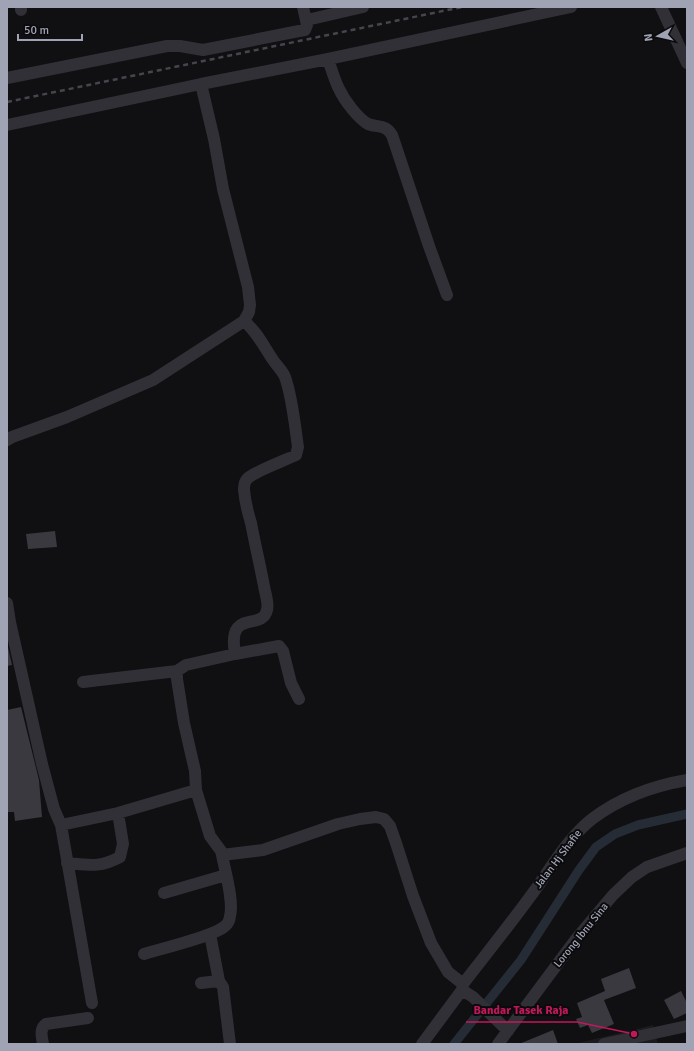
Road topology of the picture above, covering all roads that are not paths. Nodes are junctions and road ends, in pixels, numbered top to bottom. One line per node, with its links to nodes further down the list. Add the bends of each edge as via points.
1 (303, 7): 5 (street)
2 (360, 7): 5 (street)
3 (571, 7): 6 (street)
4 (661, 7): 7 (street)
5 (307, 20): 8 (street, via 307,28 302,31 210,49 167,46)
6 (328, 59): 9 (street); 11 (street, via 341,95 356,114 367,123 386,128 392,135)
7 (687, 63)
8 (7, 78)
9 (200, 84): 10 (street); 12 (street, via 214,139 223,190 248,287 250,304)
10 (7, 125)
11 (447, 295)
12 (244, 321): 13 (street, via 153,380); 16 (street, via 263,342 282,372 298,447 296,455 254,474 244,484 267,610 261,619 238,626 234,635)
13 (7, 440)
14 (7, 603): 15 (street)
15 (8, 622): 23 (street, via 42,764)
16 (235, 654): 17 (street, via 186,665); 19 (street, via 279,646)
17 (177, 671): 18 (street); 21 (street, via 184,723 195,771)
18 (82, 682)
19 (299, 699)
20 (687, 780): 33 (street, Jalan Hj Shafie, via 631,795 600,813 584,826)
21 (196, 790): 22 (street); 25 (street, via 210,836)
22 (118, 813): 23 (street); 26 (street, via 123,844 120,857 99,866)
23 (61, 825): 26 (street)
24 (687, 853): 37 (street, Lorong Ibnu Sina, via 647,867 618,890)
25 (222, 855): 27 (street); 33 (street, via 263,850 360,819 384,819 390,826 431,943 448,972)
26 (67, 863): 34 (street)
27 (226, 875): 28 (street); 29 (street, via 231,915 226,926)
28 (164, 893)
29 (210, 934): 30 (street); 31 (street)
30 (144, 954)
31 (219, 981): 32 (street); 40 (street, via 223,987)
32 (201, 983)
33 (462, 987): 37 (street); 41 (street, Jalan Hj Shafie)
34 (92, 1003)
35 (88, 1018): 39 (street, via 46,1024 41,1030)
36 (687, 1026): 38 (street)
37 (505, 1028): 42 (street, Lorong Ibnu Sina)
38 (642, 1040): 43 (street)
39 (43, 1044)
40 (230, 1044)
41 (422, 1044)
42 (498, 1044)
43 (604, 1044)

